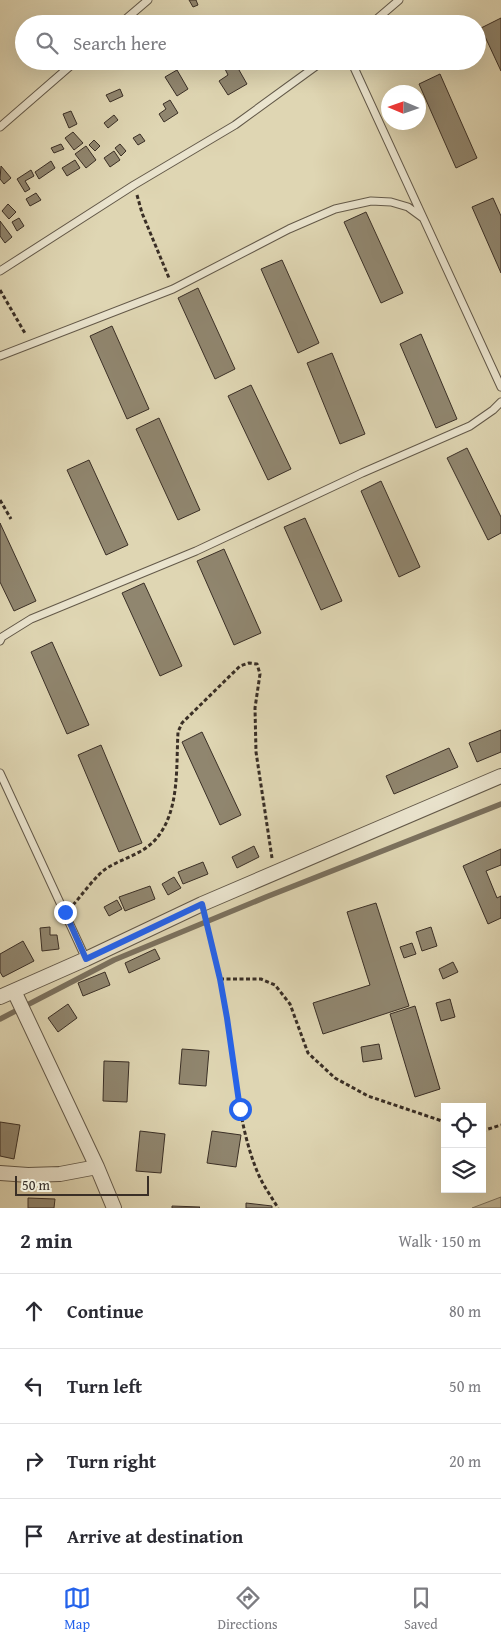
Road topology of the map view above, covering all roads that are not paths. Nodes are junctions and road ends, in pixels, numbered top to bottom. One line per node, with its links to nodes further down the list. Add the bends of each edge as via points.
1 (148, 0): 3 (lane)
2 (399, 0): 4 (lane)
3 (130, 15)
4 (382, 15)
5 (66, 70): 8 (lane)
6 (311, 70): 10 (lane, via 235,125)
7 (355, 70): 9 (lane)
8 (0, 127)
9 (423, 218): 11 (lane, via 408,207 391,202 371,201 335,209 289,228 173,288); 12 (lane)
10 (0, 271)
11 (0, 356)
12 (501, 387)
13 (501, 402): 14 (lane, via 470,426 196,552 31,619)
14 (0, 641)
15 (0, 773): 17 (lane)
16 (501, 776): 17 (street, via 202,904)
17 (86, 959): 18 (street)
18 (14, 991): 19 (street); 20 (street)
19 (0, 997)
20 (97, 1167): 21 (street, via 60,1174); 22 (street)
21 (0, 1173)
22 (114, 1208)

